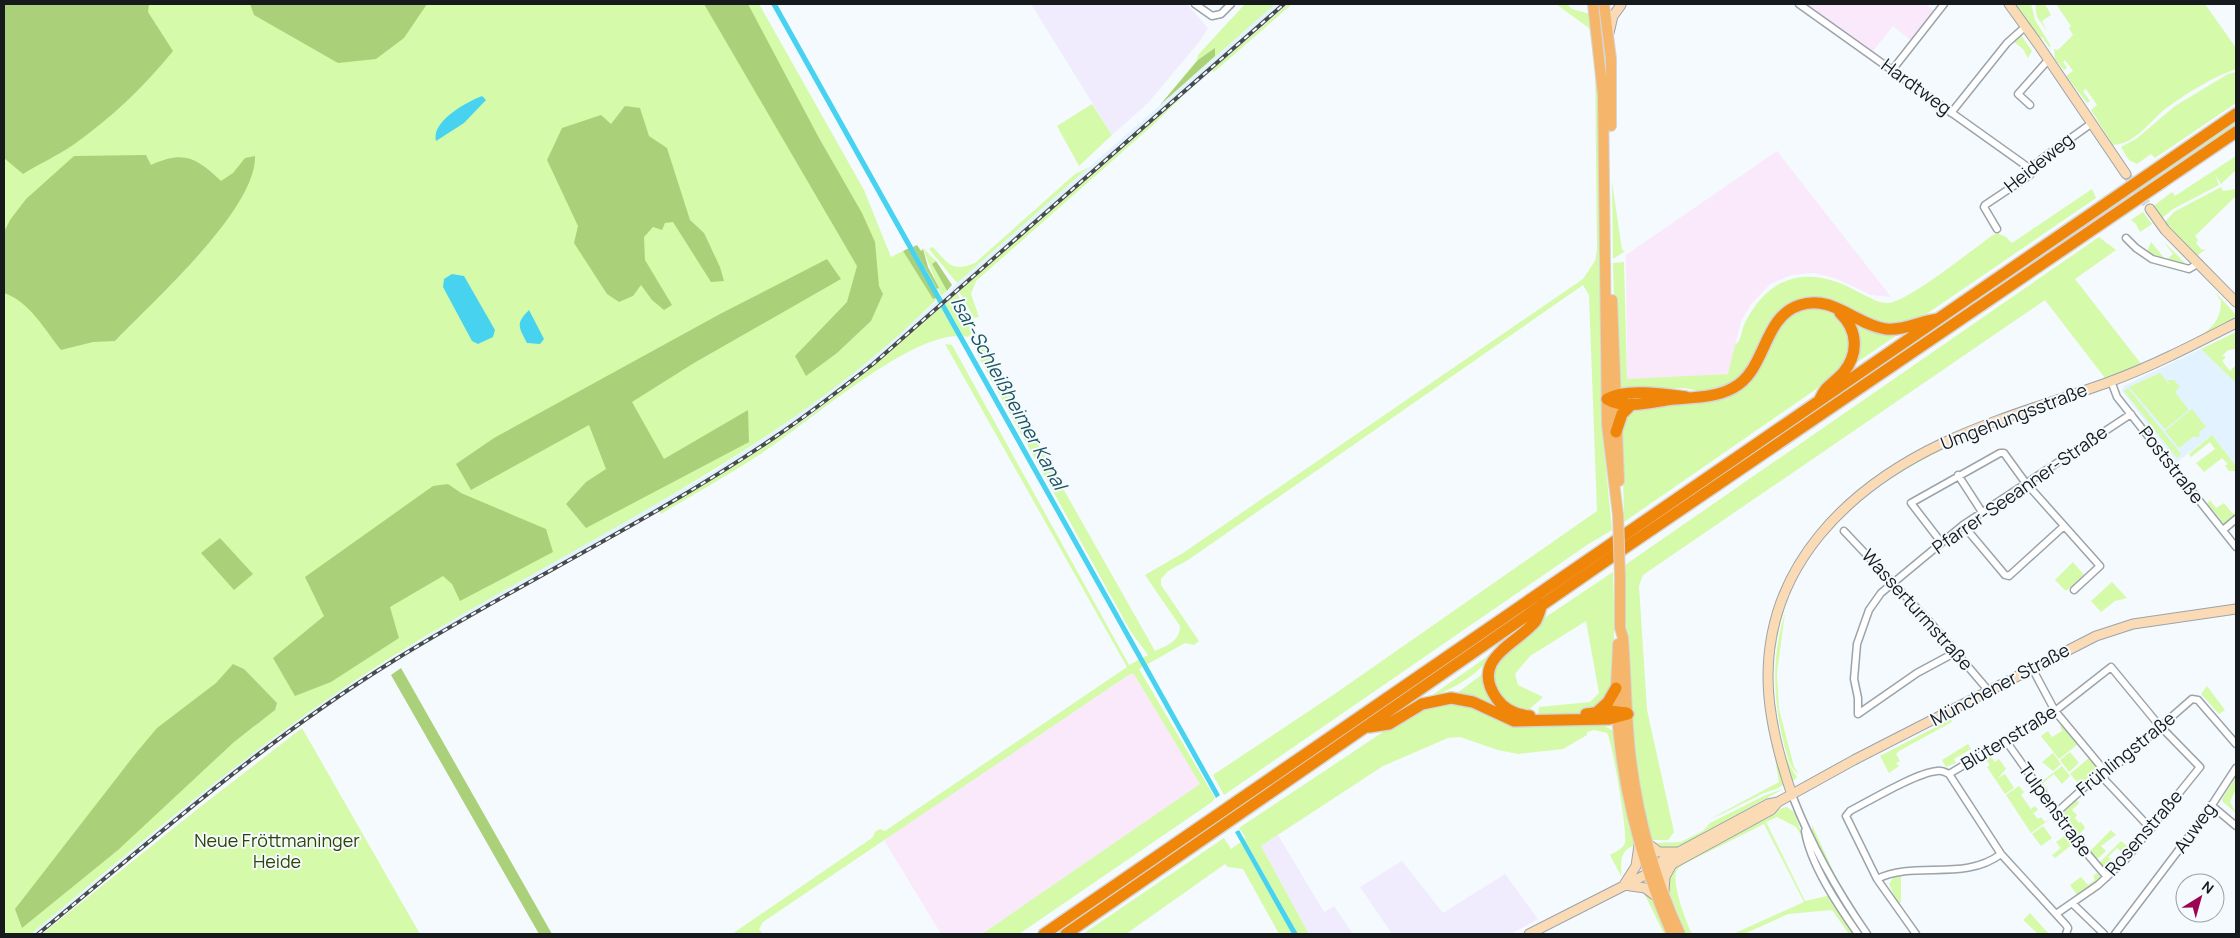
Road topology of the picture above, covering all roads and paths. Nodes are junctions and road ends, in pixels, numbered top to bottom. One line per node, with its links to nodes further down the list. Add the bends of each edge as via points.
1 (1194, 4): 2 (street, via 1212,16 1220,14)
2 (1231, 4)
3 (1623, 4): 7 (street); 10 (street, via 1613,16)
4 (1799, 4): 12 (street, Hardtweg)
5 (1944, 4): 12 (street)
6 (2009, 4): 9 (street)
7 (1604, 5): 8 (street); 10 (main road)
8 (1593, 6): 23 (main road, via 1604,95)
9 (2026, 26): 11 (street); 14 (street, via 2007,43)
10 (1607, 36): 23 (main road, via 1612,86)
11 (2049, 59): 13 (street, via 2018,94); 16 (street)
12 (1893, 69): 14 (street, Hardtweg)
13 (2030, 105)
14 (1951, 113): 18 (street, Hardtweg)
15 (2236, 114): 27 (highway)
16 (2092, 123): 18 (street, Heideweg, via 2043,158); 19 (street)
17 (2236, 132): 49 (highway)
18 (2032, 170): 21 (street, Heideweg, via 2030,175 1985,205)
19 (2126, 174)
20 (2150, 209): 24 (street, via 2165,230)
21 (1997, 229)
22 (2126, 238): 24 (street, via 2152,258 2189,269)
23 (1608, 258): 31 (main road)
24 (2199, 263): 25 (street)
25 (2236, 302)
26 (1833, 306): 27 (highway, via 1870,325 1888,329); 30 (highway, via 1811,303 1792,308 1773,328 1758,362 1743,382 1725,392); 32 (highway, via 1850,325 1854,351 1851,362 1825,388)
27 (1940, 319): 32 (highway)
28 (2236, 323): 29 (street, Umgehungsstraße)
29 (2111, 381): 34 (street, Poststraße); 68 (street, Umgehungsstraße, via 1977,428 1916,457 1845,505 1812,543 1781,603 1769,660 1768,690 1772,716 1779,754)
30 (1686, 397): 31 (highway, via 1662,393); 33 (highway)
31 (1612, 399): 33 (highway); 35 (main road); 38 (main road, via 1609,455)
32 (1819, 401): 86 (highway)
33 (1632, 404): 35 (highway, via 1622,414)
34 (2131, 414): 37 (street, Pfarrer-Seeanner-Straße); 43 (street, Poststraße)
35 (1616, 432): 38 (main road)
36 (1958, 475): 37 (street, via 2004,453); 39 (street); 45 (street, via 1911,503)
37 (2025, 482): 39 (street, Pfarrer-Seeanner-Straße); 42 (street)
38 (1617, 499): 51 (main road, bridge)
39 (1982, 512): 41 (street, Pfarrer-Seeanner-Straße)
40 (2236, 519): 43 (street)
41 (1963, 525): 42 (street, via 2009,576); 45 (street, Pfarrer-Seeanner-Straße)
42 (2064, 526): 48 (street, via 2100,566)
43 (2223, 530): 46 (street, Poststraße)
44 (1844, 531): 47 (street, Wasserturmstraße)
45 (1941, 542): 47 (street, Pfarrer-Seeanner-Straße)
46 (2236, 547)
47 (1894, 583): 52 (street, Wasserturmstraße); 56 (street, Pfarrer-Seeanner-Straße, via 1875,602 1856,644 1854,679)
48 (2074, 590)
49 (1542, 604): 59 (highway, via 1535,622 1495,657 1489,678 1493,694 1509,711 1519,715); 62 (highway)
50 (2236, 609): 53 (street, Münchener Straße, via 2111,630)
51 (1620, 628): 54 (main road); 60 (main road, via 1623,638)
52 (1956, 652): 55 (street, Wasserturmstraße); 57 (street, via 1916,673)
53 (2032, 668): 55 (street, Münchener Straße); 58 (street)
54 (1616, 688): 59 (highway, via 1604,708); 60 (main road)
55 (1988, 690): 68 (street, Münchener Straße)
56 (1858, 698): 57 (street); 57 (street, Pfarrer-Seeanner-Straße, via 1858,714)
57 (1869, 707)
58 (2055, 711): 61 (street, Blütenstraße, via 2111,667); 63 (street, Blütenstraße); 67 (street)
59 (1597, 712): 60 (highway)
60 (1621, 714): 62 (highway, via 1514,721 1473,702 1451,698 1422,704 1389,724); 74 (main road)
61 (2160, 726): 64 (street, Frühlingstraße, via 2195,698); 67 (street, Frühlingstraße); 73 (street, Rosenstraße, via 2200,767)
62 (1367, 727): 87 (highway)
63 (2006, 741): 66 (street, Blütenstraße); 71 (street, Tulpenstraße)
64 (2236, 744)
65 (2236, 768): 70 (street, Auweg)
66 (1949, 774): 76 (street); 80 (street, Blütenstraße, via 1940,770 1932,772 1850,810 1846,816)
67 (2105, 775): 71 (street, Frühlingstraße, via 2098,775); 73 (street, via 2106,781)
68 (1792, 795): 69 (street, Münchener Straße); 82 (street, Umgehungsstraße)
69 (1778, 802): 75 (street, Münchener Straße, via 1768,804); 77 (street, Münchener Straße, via 1771,810)
70 (2212, 805): 72 (street); 96 (street, Auweg)
71 (2056, 813): 79 (street, Tulpenstraße)
72 (2236, 826)
73 (2151, 829): 79 (street, Rosenstraße)
74 (1644, 843): 75 (street, via 1659,852); 78 (main road); 81 (street, via 1636,866)
75 (1679, 852): 78 (street, Münchener Straße)
76 (2001, 854): 80 (street, via 1970,868 1890,873); 85 (street)
77 (1672, 864): 78 (street, Münchener Straße); 83 (street, via 1665,877)
78 (1652, 871): 81 (street); 83 (main road)
79 (2107, 877): 84 (street, Rosenstraße)
80 (1877, 879): 93 (street)
81 (1624, 885): 83 (street, via 1644,888); 88 (street)
82 (1838, 896): 91 (street, Umgehungsstraße); 92 (street, Umgehungsstraße)
83 (1661, 897): 89 (main road); 90 (main road)
84 (2072, 903): 85 (street, Rosenstraße); 95 (street)
85 (2056, 914): 94 (street, via 2068,928)
86 (1044, 934)
87 (1066, 934)
88 (1529, 934)
89 (1672, 934)
90 (1680, 934)
91 (1858, 934)
92 (1867, 934)
93 (1916, 934)
94 (2066, 934)
95 (2104, 934)
96 (2116, 934)

